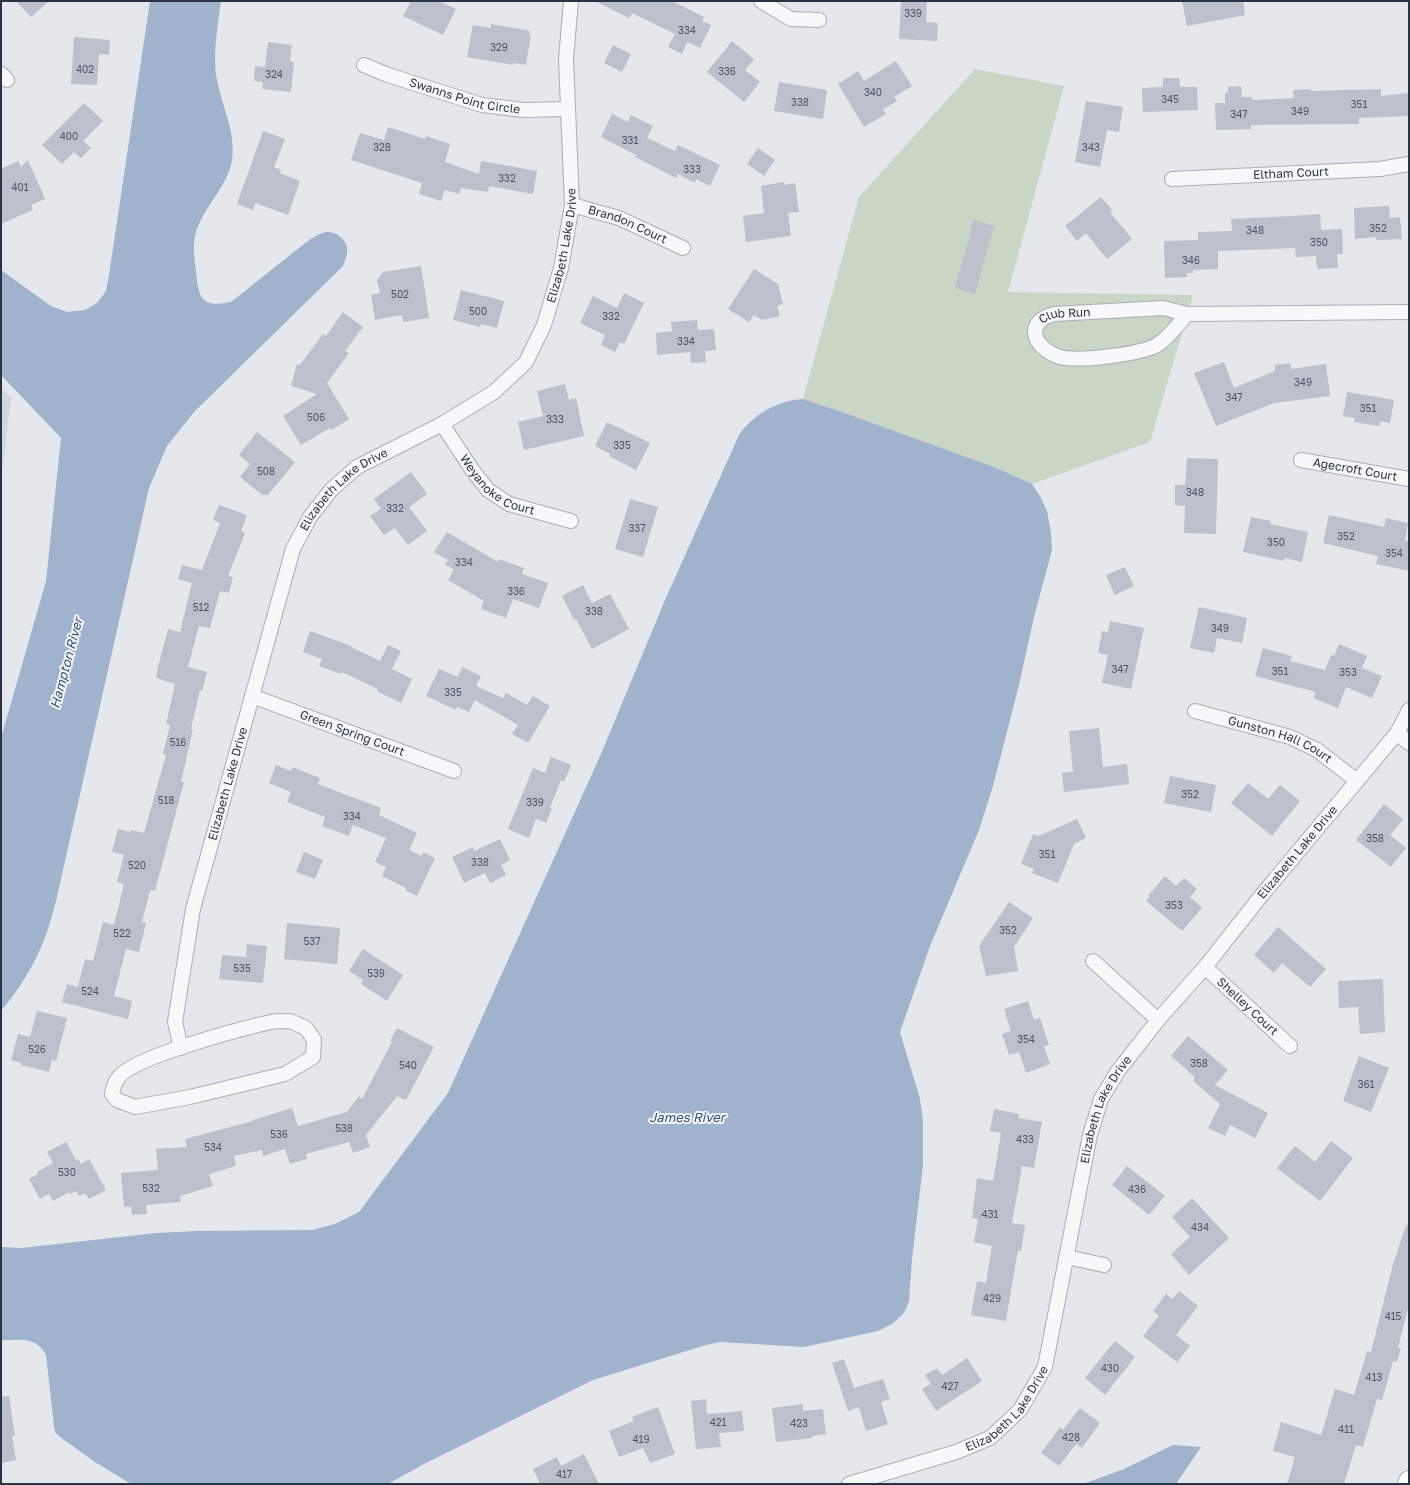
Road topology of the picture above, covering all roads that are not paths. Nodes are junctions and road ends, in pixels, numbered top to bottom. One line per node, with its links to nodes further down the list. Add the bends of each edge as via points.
1 (571, 1): 5 (street, Elizabeth Lake Drive, via 566,59)
2 (761, 1): 3 (street, via 790,19)
3 (819, 20)
4 (364, 65): 5 (street, Swanns Point Circle, via 482,106 523,110)
5 (568, 109): 8 (street, Elizabeth Lake Drive)
6 (1409, 164): 7 (street, Eltham Court, via 1380,169)
7 (1172, 179)
8 (572, 205): 9 (street, Brandon Court, via 619,218); 12 (street, Elizabeth Lake Drive, via 561,268 544,325 526,362 494,392)
9 (682, 248)
10 (1409, 312): 11 (street, Club Run)
11 (1187, 314): 11 (street, Club Run, via 1163,308 1054,314 1044,317 1037,323 1036,340 1045,350 1059,357 1117,355 1156,345 1174,330)
12 (442, 424): 15 (street, Weyanoke Court, via 488,490 509,504); 16 (street, Elizabeth Lake Drive, via 358,467 331,490 310,517 294,549)
13 (1302, 460): 14 (street, Agecroft Court)
14 (1409, 479)
15 (570, 521)
16 (252, 696): 21 (street, Green Spring Court); 27 (street, Elizabeth Lake Drive, via 193,909 175,1022)
17 (1409, 710): 19 (street, Elizabeth Lake Drive)
18 (1195, 711): 22 (street, Gunston Hall Court, via 1290,737 1317,750)
19 (1397, 733): 20 (street); 22 (street, Elizabeth Lake Drive)
20 (1409, 743)
21 (454, 771)
22 (1357, 781): 24 (street, Elizabeth Lake Drive)
23 (1093, 961): 25 (street)
24 (1205, 967): 25 (street, Elizabeth Lake Drive); 26 (street, Shelley Court)
25 (1158, 1020): 28 (street, Elizabeth Lake Drive, via 1118,1071 1101,1099 1090,1135)
26 (1290, 1046)
27 (181, 1048): 27 (street, via 273,1022 290,1021 306,1028 314,1040 313,1057 285,1074 190,1097 135,1107 117,1100 112,1094 119,1076 130,1068)
28 (1067, 1257): 29 (street); 30 (street, Elizabeth Lake Drive, via 1044,1367 1020,1410 990,1438 956,1452)
29 (1104, 1265)
30 (850, 1484)

